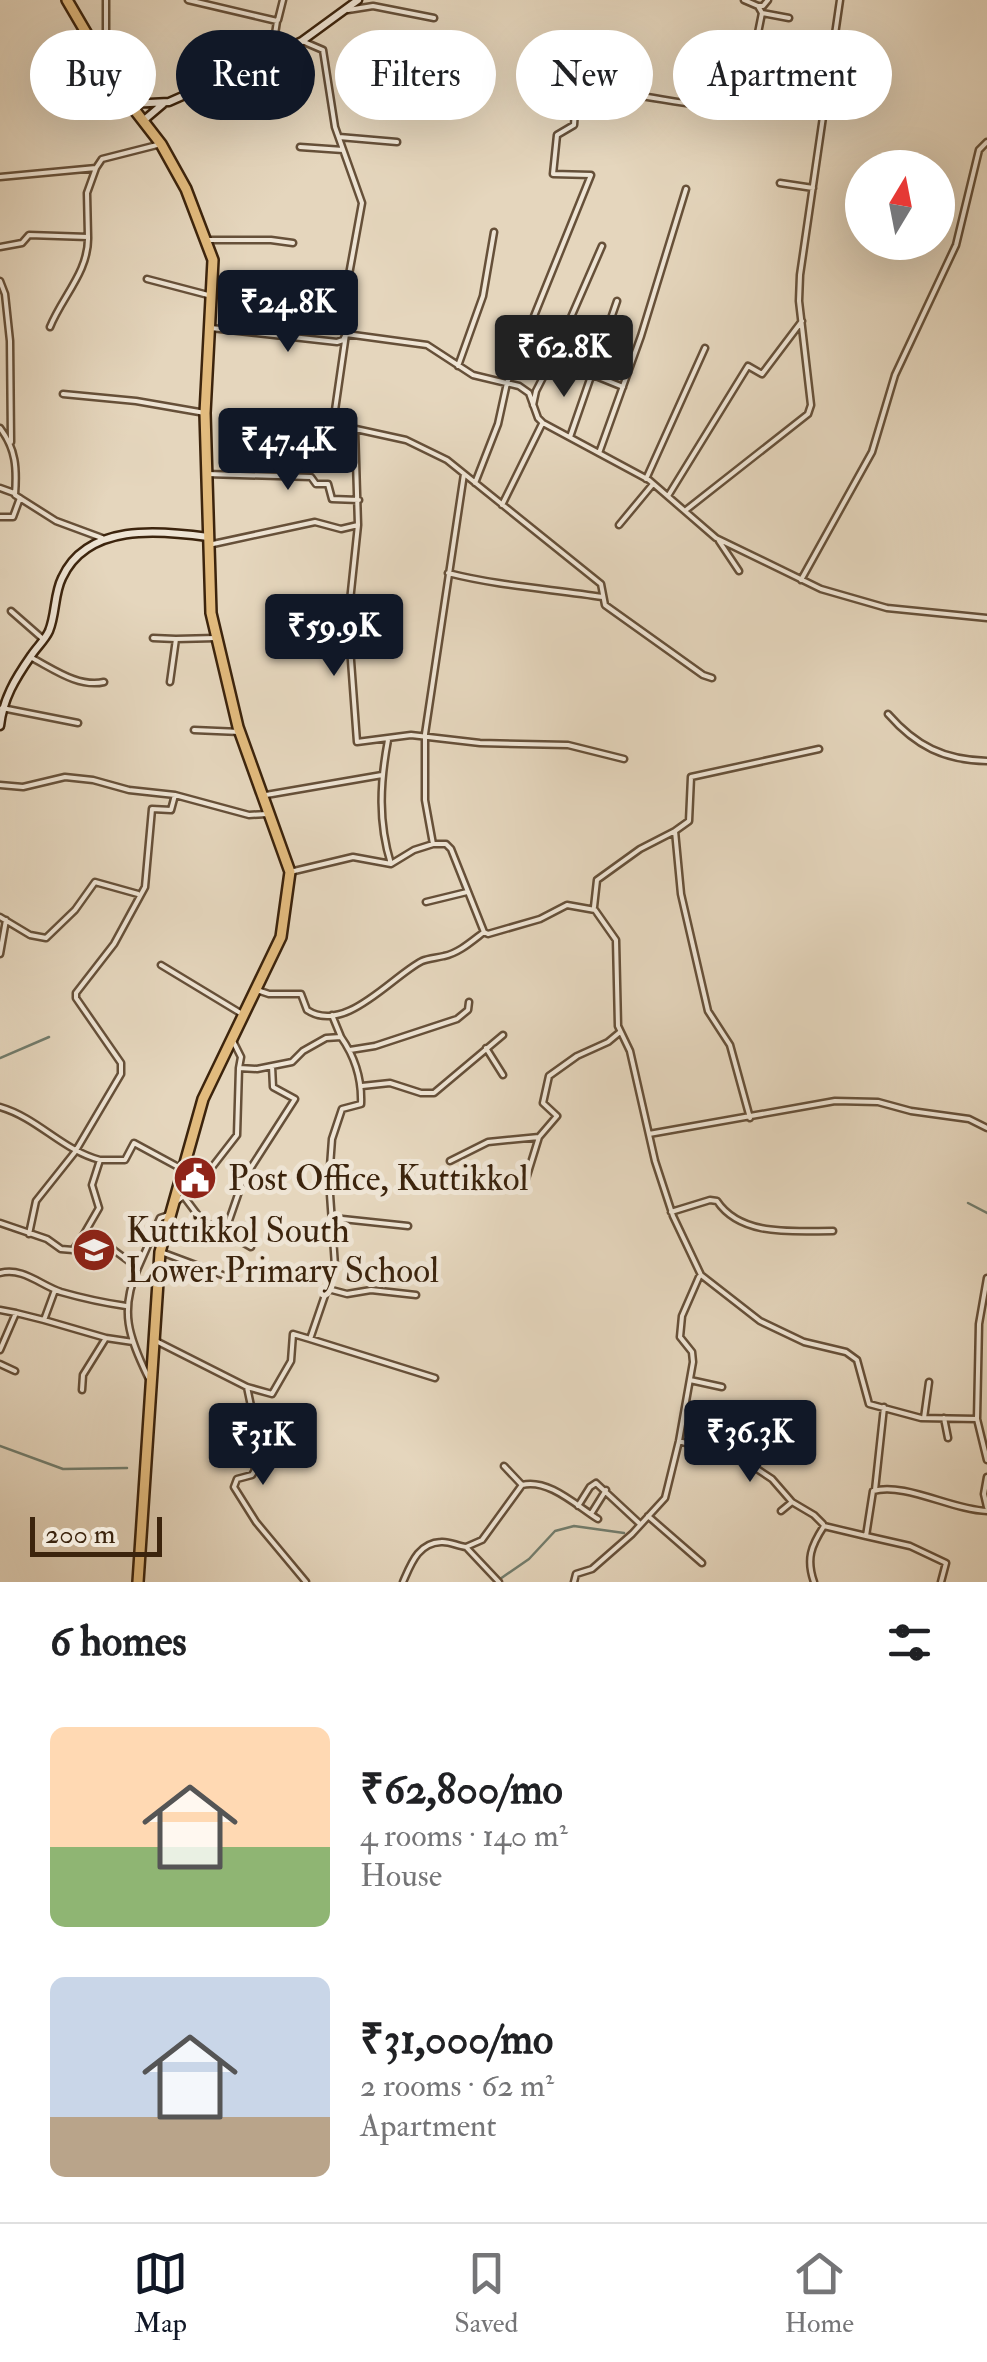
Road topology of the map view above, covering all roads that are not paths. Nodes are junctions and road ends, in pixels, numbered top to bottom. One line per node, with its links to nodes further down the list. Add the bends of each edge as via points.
1 (68, 0): 15 (highway)
2 (106, 0): 16 (street)
3 (188, 0): 14 (street)
4 (283, 0): 14 (street)
5 (358, 0): 10 (main road)
6 (744, 0): 9 (street)
7 (768, 0): 9 (street)
8 (840, 0): 19 (street)
9 (758, 6): 11 (street)
10 (348, 10): 12 (street, via 374,6); 20 (main road)
11 (762, 13): 13 (street); 18 (street)
12 (434, 18)
13 (789, 18)
14 (277, 22): 17 (street)
15 (85, 30)
16 (106, 30)
17 (276, 30)
18 (759, 30)
19 (834, 30)
20 (315, 32)
21 (315, 46): 28 (street, via 324,50)
22 (176, 99): 24 (main road)
23 (156, 102): 24 (main road)
24 (169, 102): 27 (main road)
25 (574, 120): 53 (street, via 557,135 553,174 591,175)
26 (824, 120): 37 (street)
27 (143, 121): 31 (highway)
28 (338, 137): 29 (street); 33 (street)
29 (397, 142)
30 (987, 142): 91 (street, via 979,150 956,245 894,376 872,452)
31 (161, 144): 34 (street, via 102,158); 41 (highway)
32 (300, 147): 33 (street)
33 (344, 150): 52 (street, via 362,203 346,291)
34 (96, 168): 35 (street); 40 (street, via 87,193)
35 (0, 177)
36 (780, 182): 37 (street)
37 (813, 188): 49 (street, via 800,275)
38 (686, 190): 61 (street)
39 (494, 232): 58 (street, via 483,296)
40 (88, 237): 44 (street, via 29,235); 50 (street, via 84,266)
41 (206, 240): 42 (street); 47 (highway)
42 (293, 244)
43 (602, 246): 57 (street)
44 (0, 247)
45 (147, 279): 47 (street)
46 (0, 281): 56 (street)
47 (213, 296): 51 (highway)
48 (617, 302): 59 (street)
49 (802, 321): 78 (street, via 762,374 748,366); 82 (street, via 808,414)
50 (50, 327)
51 (211, 328): 52 (street, via 336,342); 64 (highway)
52 (346, 334): 58 (street, via 427,345); 67 (street, via 332,424)
53 (524, 345): 57 (street); 60 (street)
54 (705, 348): 73 (street)
55 (0, 352): 56 (street)
56 (9, 352): 69 (street)
57 (555, 354): 63 (street)
58 (458, 366): 60 (street)
59 (590, 374): 61 (street); 68 (street)
60 (507, 384): 63 (street, via 530,392); 74 (street)
61 (623, 387): 70 (street)
62 (64, 394): 64 (street)
63 (534, 405): 65 (street)
64 (205, 413): 71 (highway)
65 (542, 423): 68 (street); 81 (street)
66 (0, 428): 69 (street)
67 (355, 428): 72 (street, via 406,440); 80 (street)
68 (570, 437): 70 (street)
69 (11, 442): 77 (street)
70 (599, 453): 73 (street)
71 (207, 474): 80 (street, via 311,478 328,484 332,499); 88 (highway)
72 (464, 474): 74 (street); 90 (street)
73 (646, 478): 75 (street)
74 (475, 483): 81 (street)
75 (653, 484): 78 (street); 84 (street)
76 (0, 488): 77 (street)
77 (15, 493): 79 (street)
78 (668, 496): 82 (street)
79 (20, 498): 83 (street, via 13,517); 86 (street)
80 (360, 500): 85 (street)
81 (502, 505): 92 (street, via 601,584)
82 (686, 510): 87 (street)
83 (0, 517)
84 (619, 524)
85 (358, 525): 88 (street, via 340,529 315,522); 110 (street, via 348,620 355,737)
86 (102, 538): 88 (main road, via 162,532); 97 (main road, via 62,577)
87 (716, 538): 89 (street); 91 (street)
88 (208, 541): 96 (highway)
89 (739, 570)
90 (448, 574): 92 (street); 109 (street)
91 (801, 580): 94 (street, via 888,608)
92 (604, 596): 100 (street, via 605,605)
93 (11, 611): 97 (street)
94 (987, 618)
95 (153, 638): 98 (street)
96 (216, 638): 98 (street); 108 (highway)
97 (43, 639): 99 (main road)
98 (176, 639): 102 (street)
99 (30, 657): 101 (street, via 68,678); 103 (main road)
100 (712, 678)
101 (104, 682)
102 (170, 682)
103 (2, 705): 105 (street); 106 (main road)
104 (888, 714): 113 (street, via 938,754)
105 (78, 723)
106 (0, 726)
107 (194, 730): 108 (street)
108 (240, 732): 117 (highway)
109 (425, 736): 110 (street); 112 (street, via 568,745); 120 (street)
110 (388, 740): 114 (street)
111 (819, 749): 119 (street, via 691,777 688,822)
112 (624, 759)
113 (987, 761)
114 (382, 775): 117 (street); 121 (street, via 381,824)
115 (0, 786): 116 (street, via 65,777)
116 (175, 794): 118 (street); 124 (street, via 171,810 152,808)
117 (261, 796): 118 (highway)
118 (267, 814): 122 (highway)
119 (675, 832): 126 (street, via 597,880); 147 (street, via 681,894 708,1010 730,1044)
120 (433, 844): 121 (street); 123 (street, via 451,849)
121 (391, 864): 122 (street, via 354,857)
122 (290, 872): 132 (highway, via 285,923)
123 (467, 892): 125 (street); 129 (street)
124 (140, 894): 128 (street, via 95,882 46,938); 151 (street, via 114,944 76,992 122,1063 118,1084)
125 (426, 902)
126 (594, 910): 129 (street, via 567,906); 136 (street, via 618,948)
127 (0, 917): 128 (street)
128 (6, 920): 130 (street)
129 (484, 932): 135 (street, via 453,952 423,960 376,998)
130 (0, 954)
131 (161, 965): 134 (street)
132 (256, 990): 134 (highway); 135 (street, via 300,994 312,1014)
133 (469, 1002): 141 (street, via 457,1019)
134 (244, 1015): 139 (highway)
135 (332, 1015): 138 (street)
136 (620, 1032): 149 (street); 150 (street, via 549,1076 543,1104 560,1117)
137 (503, 1035): 140 (street)
138 (341, 1037): 141 (street); 142 (street)
139 (232, 1040): 143 (street); 154 (highway, via 203,1099)
140 (486, 1048): 144 (street); 145 (street, via 434,1093 390,1083)
141 (350, 1050): 145 (street)
142 (272, 1066): 143 (street); 162 (street, via 273,1087 296,1099 243,1180)
143 (239, 1068): 156 (street, via 236,1136)
144 (503, 1076)
145 (362, 1086): 159 (street, via 361,1104 342,1110 332,1140)
146 (0, 1107): 151 (street)
147 (750, 1118): 148 (street, via 835,1101 878,1102); 149 (street)
148 (987, 1128)
149 (649, 1134): 158 (street)
150 (539, 1137): 153 (street, via 488,1142); 155 (street)
151 (75, 1152): 152 (street); 164 (street, via 36,1201)
152 (100, 1160): 154 (street, via 125,1160 134,1144); 165 (street, via 92,1186 99,1208)
153 (450, 1161)
154 (182, 1170): 157 (highway)
155 (526, 1179)
156 (185, 1198): 157 (street); 162 (street, via 200,1218)
157 (170, 1210): 167 (highway); 168 (street, via 153,1229)
158 (672, 1212): 163 (street, via 710,1200 728,1217 756,1228); 170 (street)
159 (334, 1218): 161 (street); 173 (street, via 335,1266)
160 (0, 1224): 164 (street)
161 (408, 1226)
162 (225, 1232): 166 (street)
163 (833, 1232)
164 (29, 1234): 165 (street, via 68,1250)
165 (84, 1234): 168 (street)
166 (250, 1246)
167 (160, 1252): 172 (street); 181 (highway)
168 (138, 1268): 176 (street)
169 (0, 1272): 174 (street, via 30,1276)
170 (700, 1275): 188 (street, via 680,1337 692,1352); 194 (street, via 760,1321 846,1352 857,1360 868,1404)
171 (987, 1278): 197 (street, via 979,1324)
172 (236, 1280)
173 (328, 1289): 175 (street); 182 (street)
174 (55, 1290): 176 (street); 179 (street)
175 (416, 1295)
176 (126, 1306): 183 (street)
177 (0, 1310): 178 (street)
178 (16, 1313): 179 (street); 184 (street)
179 (44, 1320): 180 (street)
180 (106, 1338): 183 (street); 193 (street, via 83,1375)
181 (152, 1338): 189 (highway); 191 (street)
182 (310, 1339): 187 (street); 191 (street, via 293,1334 290,1361 272,1394)
183 (134, 1342): 189 (street)
184 (0, 1350)
185 (0, 1364): 186 (street)
186 (15, 1372)
187 (436, 1378)
188 (690, 1380): 192 (street); 199 (street)
189 (150, 1381): 218 (highway)
190 (929, 1382): 195 (street)
191 (247, 1387): 219 (street, via 255,1470 234,1487)
192 (722, 1387)
193 (82, 1390)
194 (884, 1408): 195 (street); 205 (street)
195 (924, 1418): 196 (street)
196 (944, 1418): 197 (street); 198 (street)
197 (978, 1419): 200 (street)
198 (948, 1438)
199 (679, 1440): 206 (street, via 745,1461); 211 (street, via 665,1498)
200 (987, 1460)
201 (504, 1466): 203 (street)
202 (987, 1477): 208 (street)
203 (522, 1484): 207 (street, via 536,1484); 216 (street, via 482,1540)
204 (606, 1490): 207 (street, via 594,1482); 210 (street); 213 (street)
205 (875, 1490): 208 (street); 215 (street)
206 (792, 1502): 209 (street); 214 (street)
207 (578, 1506): 210 (street)
208 (987, 1509)
209 (780, 1511)
210 (590, 1514): 212 (street)
211 (648, 1516): 213 (street); 217 (street)
212 (598, 1518)
213 (641, 1524): 222 (street)
214 (824, 1526): 215 (street); 223 (street, via 808,1565)
215 (866, 1536): 224 (street, via 946,1563)
216 (466, 1547): 220 (street, via 429,1545 416,1554); 221 (street)
217 (702, 1564)
218 (138, 1582)
219 (306, 1582)
220 (404, 1582)
221 (499, 1582)
222 (574, 1582)
223 (814, 1582)
224 (940, 1582)

